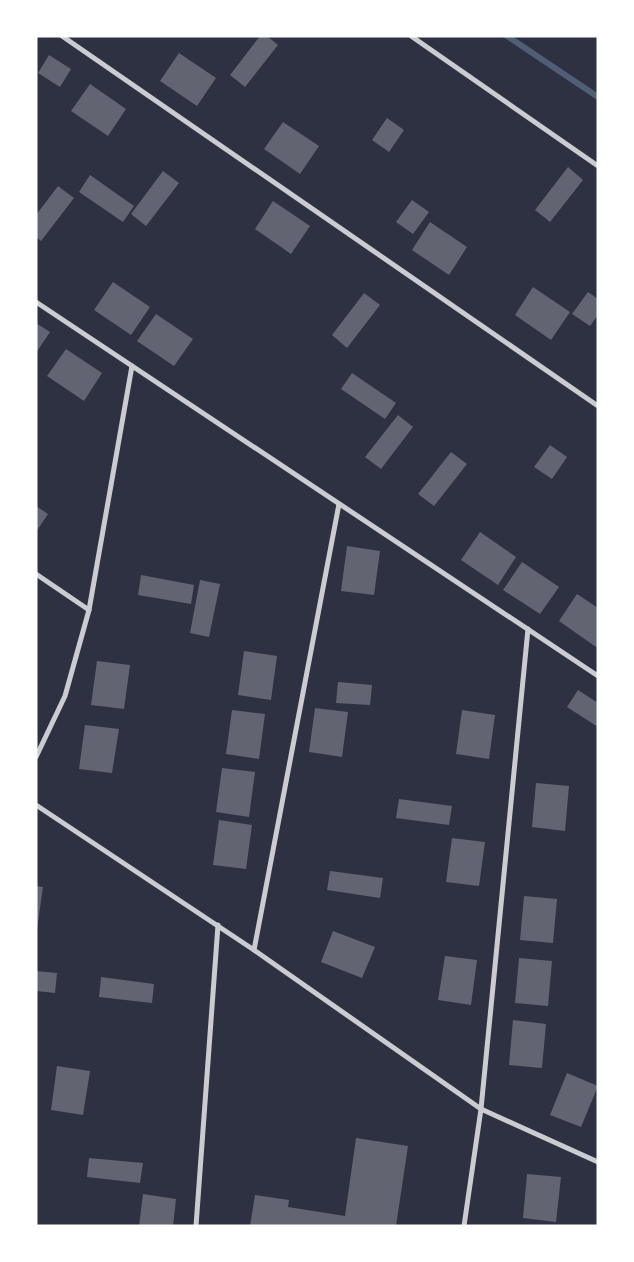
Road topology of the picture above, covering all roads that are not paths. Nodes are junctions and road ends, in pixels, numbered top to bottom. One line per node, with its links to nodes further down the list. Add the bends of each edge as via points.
1 (62, 36): 6 (street)
2 (411, 36): 3 (street)
3 (598, 166)
4 (36, 302): 5 (street)
5 (132, 366): 7 (street); 9 (street)
6 (598, 406)
7 (339, 504): 10 (street); 15 (street)
8 (36, 574): 9 (street)
9 (89, 610): 12 (street, via 65,696)
10 (528, 629): 11 (street); 16 (street)
11 (598, 676)
12 (36, 756)
13 (36, 804): 14 (street)
14 (218, 925): 15 (street); 18 (street)
15 (254, 950): 16 (street)
16 (480, 1110): 17 (street); 19 (street)
17 (598, 1162)
18 (196, 1226)
19 (464, 1226)

